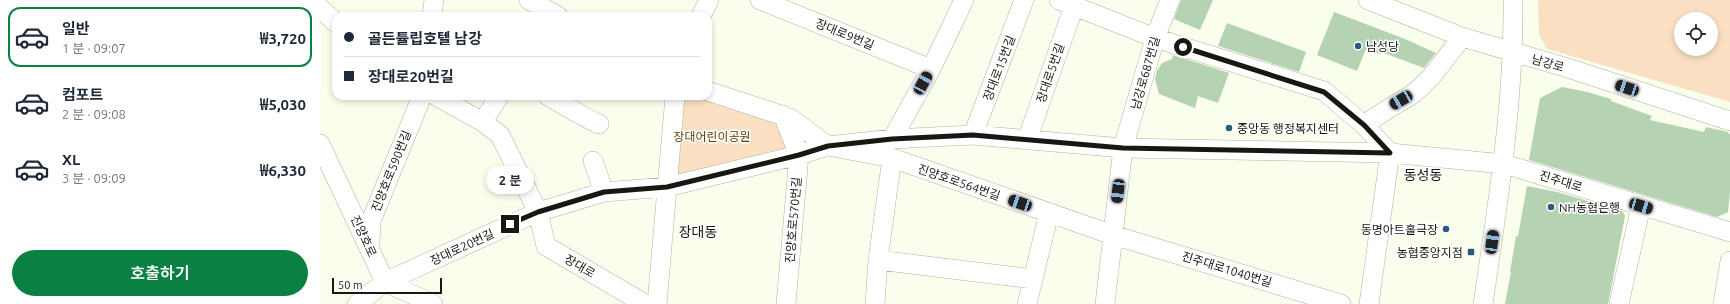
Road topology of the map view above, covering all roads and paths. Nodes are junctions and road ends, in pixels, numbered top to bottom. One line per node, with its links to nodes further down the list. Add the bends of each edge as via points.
1 (434, 0): 12 (street)
2 (529, 0): 13 (street)
3 (709, 0): 14 (street)
4 (760, 0): 19 (street, 장대로9번길)
5 (964, 0): 19 (street)
6 (1024, 0): 31 (street, 장대로15번길)
7 (1170, 0): 17 (street, 남강로687번길)
8 (1368, 0): 16 (street, 남강로)
9 (1513, 0): 18 (street)
10 (1066, 3): 17 (street, 장대로5번길); 33 (street, 장대로5번길)
11 (320, 8): 15 (street)
12 (432, 12)
13 (547, 12)
14 (703, 12)
15 (332, 19)
16 (1462, 37): 18 (street, 남강로); 30 (street, via 1412,94)
17 (1154, 38): 30 (street, 장대로5번길, via 1324,92); 36 (street, 남강로687번길)
18 (1513, 53): 27 (street, 남강로); 41 (street)
19 (931, 69): 32 (street)
20 (712, 93): 26 (street)
21 (420, 100): 49 (street, 진양호로590번길, via 371,221)
22 (443, 100): 28 (street)
23 (497, 100): 28 (street)
24 (555, 100): 29 (street)
25 (675, 100): 42 (street)
26 (783, 115): 35 (street); 38 (street, 진양호로570번길)
27 (1730, 121)
28 (483, 122): 45 (street, via 500,135)
29 (599, 124)
30 (1364, 125): 37 (street, 장대로5번길)
31 (973, 135): 32 (street); 33 (street)
32 (892, 139): 35 (street)
33 (1027, 140): 36 (street)
34 (320, 144): 49 (street, 진양호로)
35 (828, 146): 38 (street); 39 (street, 진양호로564번길)
36 (1123, 148): 37 (street, 진주대로); 48 (street, 남강로687번길)
37 (1390, 153): 41 (street, 진주대로); 63 (street)
38 (799, 155): 42 (street); 58 (street, 진양호로570번길)
39 (892, 158): 46 (street, 진양호로564번길); 50 (street)
40 (593, 161): 43 (street)
41 (1504, 164): 44 (street, 진주대로); 64 (street)
42 (667, 187): 43 (street, 장대로20번길); 57 (street)
43 (604, 192): 45 (street, 장대로20번길)
44 (1641, 206): 47 (street, 진주대로); 65 (street)
45 (538, 212): 53 (street, 장대로20번길); 56 (street, 장대로, via 546,246)
46 (1049, 213): 48 (street, 진양호로564번길); 52 (street)
47 (1730, 232)
48 (1113, 235): 61 (street, 남강로687번길); 62 (street, 진주대로1040번길)
49 (370, 248): 53 (street, 진양호로)
50 (878, 260): 52 (street); 59 (street)
51 (1730, 261): 66 (street)
52 (1033, 279): 60 (street)
53 (385, 282): 54 (street, 장대로20번길); 55 (street)
54 (358, 304)
55 (433, 304)
56 (645, 304)
57 (657, 304)
58 (786, 304)
59 (875, 304)
60 (1027, 304)
61 (1105, 304)
62 (1341, 304)
63 (1369, 304)
64 (1483, 304)
65 (1619, 304)
66 (1723, 304)

